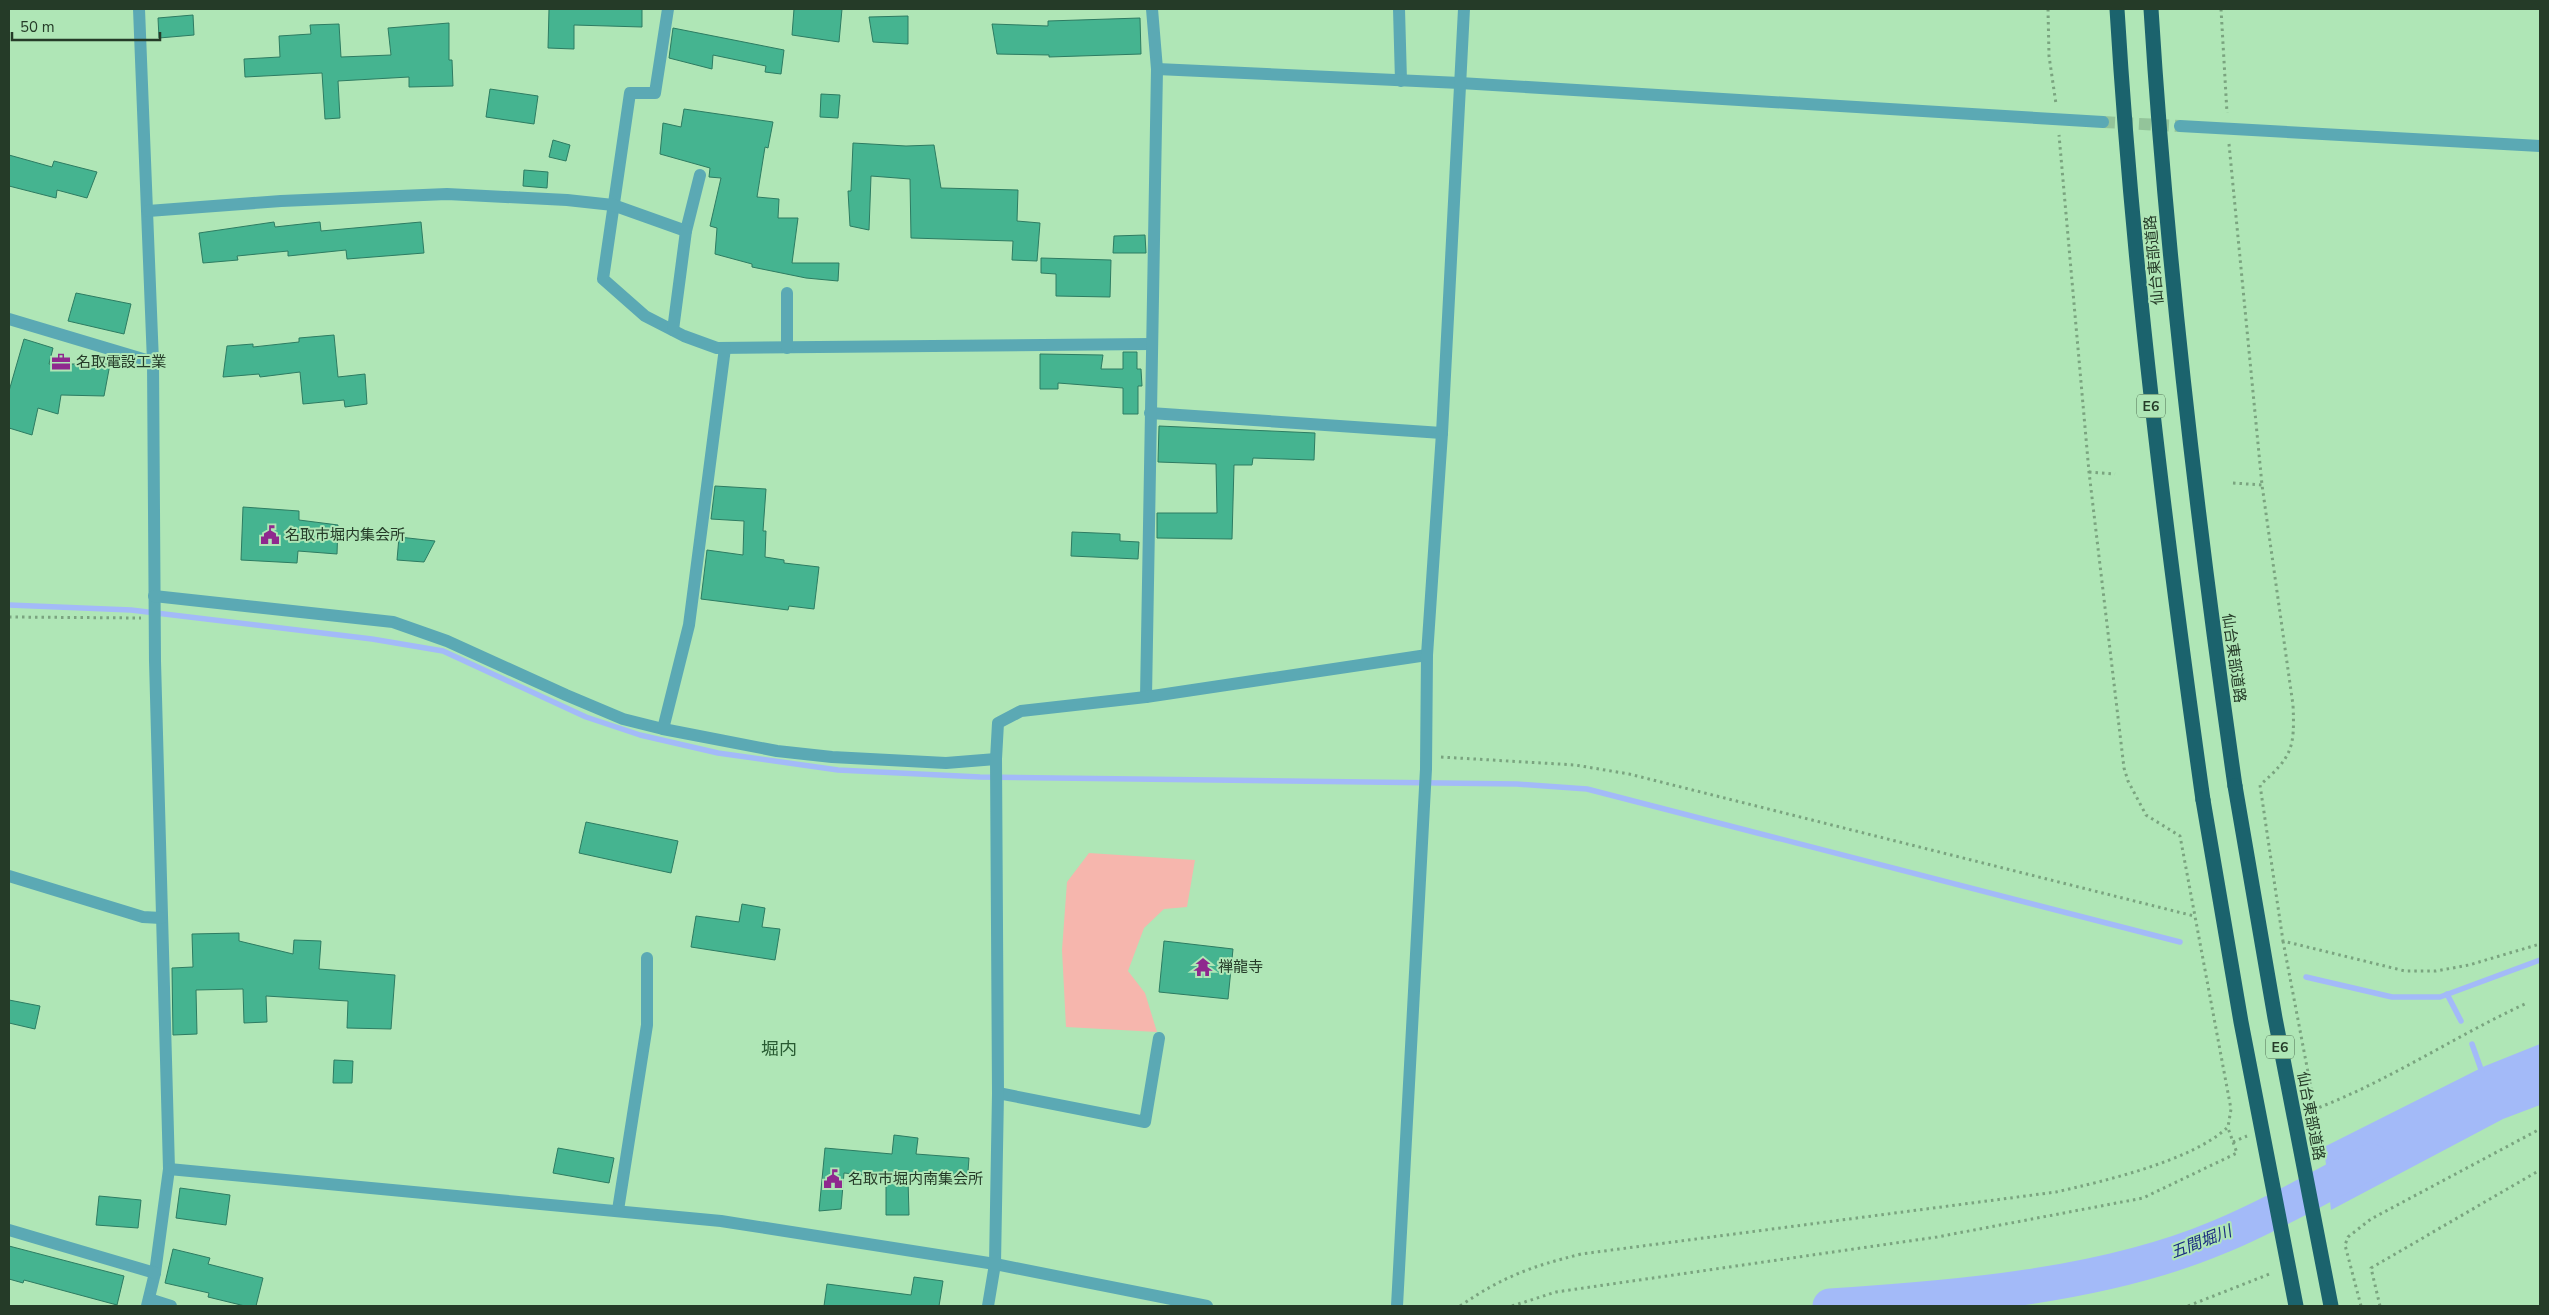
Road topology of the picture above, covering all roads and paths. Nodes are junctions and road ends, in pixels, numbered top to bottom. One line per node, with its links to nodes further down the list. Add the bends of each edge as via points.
1 (139, 9): 20 (street)
2 (668, 9): 19 (street, via 655,92 630,93)
3 (1152, 9): 10 (street)
4 (1399, 9): 11 (street)
5 (1464, 9): 12 (street)
6 (2048, 9): 13 (path)
7 (2117, 9): 70 (highway, 仙台東部道路 / E6, bridge, via 2145,357 2171,573 2241,1022)
8 (2151, 9): 71 (highway, 仙台東部道路 / E6, bridge, via 2180,356 2204,568 2235,786 2276,1028)
9 (2220, 9): 16 (path)
10 (1157, 69): 11 (street); 25 (street)
11 (1401, 81): 12 (street)
12 (1460, 84): 13 (street); 30 (street)
13 (2058, 119): 14 (street); 31 (path)
14 (2103, 122)
15 (2180, 126): 16 (street)
16 (2228, 128): 17 (street); 34 (path)
17 (2540, 146)
18 (700, 175): 21 (street)
19 (613, 205): 20 (street, via 447,194); 21 (street); 24 (street, via 603,279 645,316)
20 (148, 211): 28 (street)
21 (686, 231): 24 (street)
22 (787, 293): 27 (street)
23 (9, 319): 28 (street)
24 (673, 330): 26 (street, via 716,348)
25 (1151, 344): 27 (street); 29 (street)
26 (725, 348): 27 (street); 39 (street, via 689,625)
27 (787, 348)
28 (153, 362): 35 (street)
29 (1150, 413): 30 (street); 38 (street)
30 (1442, 433): 37 (street)
31 (2090, 472): 32 (path); 43 (path, via 2124,768 2146,815 2180,836)
32 (2115, 474)
33 (2233, 483): 34 (path)
34 (2262, 485): 45 (path, via 2293,706 2294,735 2288,757 2260,785)
35 (155, 609): 36 (path); 39 (street, via 394,622 447,641 623,719); 44 (street)
36 (9, 617)
37 (1427, 655): 38 (street); 41 (street)
38 (1146, 697): 40 (street, via 1020,712 998,723)
39 (663, 729): 40 (street, via 777,751 832,757)
40 (996, 763): 50 (street)
41 (1426, 763): 43 (path, via 1575,765 1629,774); 66 (street)
42 (9, 876): 44 (street, via 143,917)
43 (2194, 916): 51 (path, via 2231,1109)
44 (161, 918): 53 (street)
45 (2283, 941): 46 (path, via 2405,971 2436,971 2469,965); 48 (path, via 2315,1109 2354,1094)
46 (2540, 944)
47 (647, 958): 55 (street, via 648,1024)
48 (2526, 1003)
49 (1159, 1038): 50 (street, via 1145,1122)
50 (998, 1094): 59 (street)
51 (2228, 1128): 67 (path, via 2198,1148 2105,1181 2056,1192 1581,1254 1530,1267 1506,1277); 68 (path, via 2237,1153 2143,1198 1937,1236 1556,1292)
52 (2540, 1129): 57 (path, via 2371,1219 2348,1237)
53 (168, 1169): 55 (street); 61 (street)
54 (2540, 1170): 73 (path, via 2371,1268)
55 (618, 1210): 59 (street, via 721,1220)
56 (9, 1230): 61 (street)
57 (2345, 1245): 58 (path); 72 (path)
58 (2336, 1248)
59 (995, 1264): 64 (street); 65 (street)
60 (2280, 1270): 69 (path)
61 (155, 1274): 62 (street)
62 (148, 1303): 63 (street)
63 (171, 1306)
64 (988, 1306)
65 (1207, 1306)
66 (1397, 1306)
67 (1460, 1306)
68 (1512, 1306)
69 (2188, 1306)
70 (2296, 1306)
71 (2331, 1306)
72 (2361, 1306)
73 (2380, 1306)

